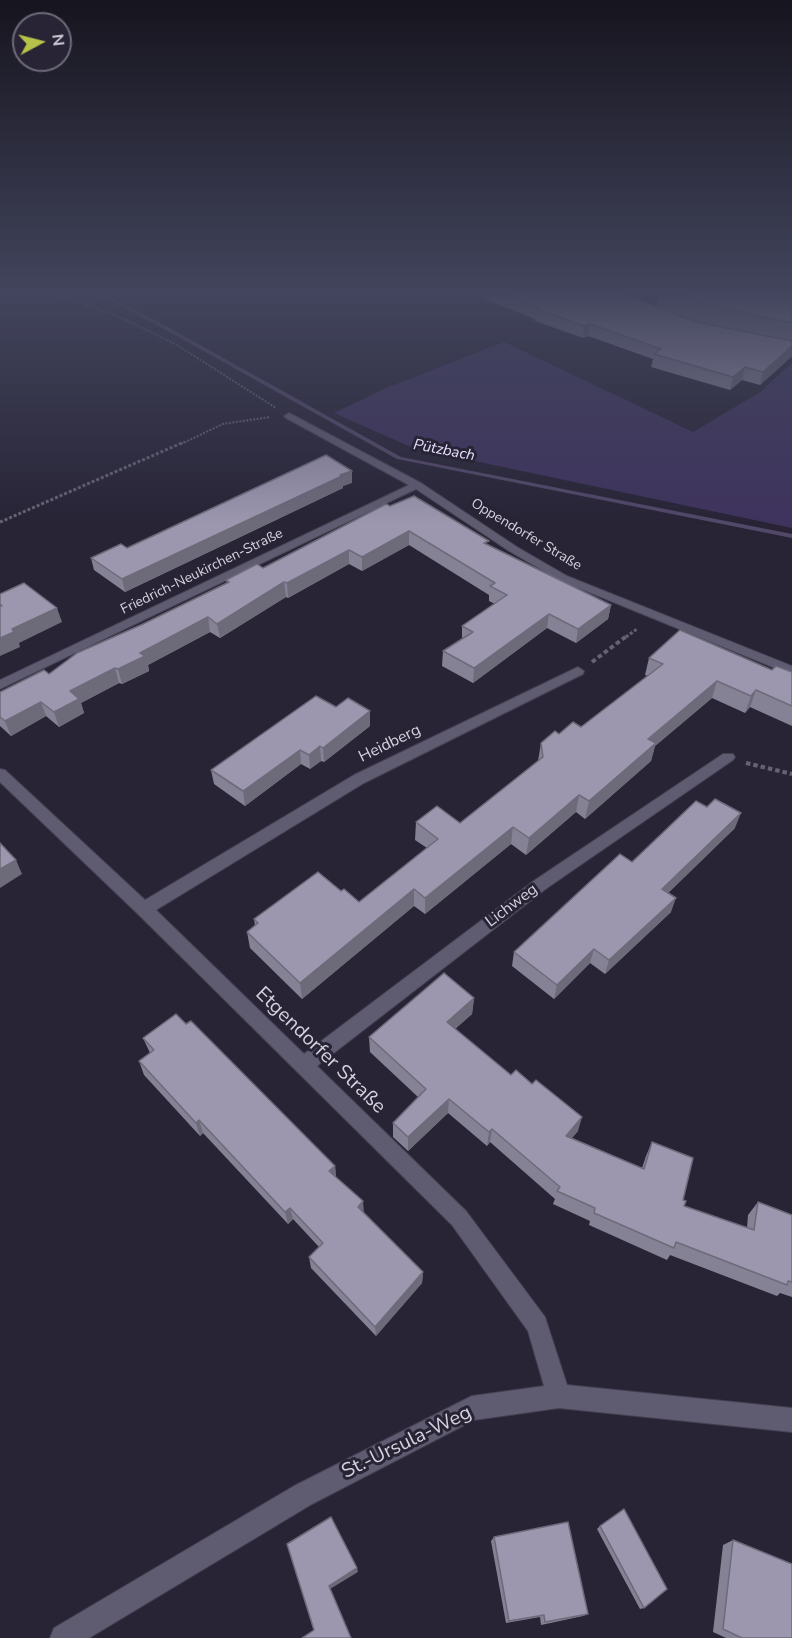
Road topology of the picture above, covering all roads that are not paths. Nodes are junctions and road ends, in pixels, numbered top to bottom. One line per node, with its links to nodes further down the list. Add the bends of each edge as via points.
1 (289, 416): 2 (street, Oppendorfer Straße)
2 (417, 485): 4 (street, Oppendorfer Straße, via 563,578); 5 (street, Friedrich-Neukirchen-Straße)
3 (578, 671): 8 (street, Heidberg, via 359,779)
4 (792, 671)
5 (0, 685)
6 (728, 757): 9 (street, Lichweg, via 541,884)
7 (0, 774): 8 (street, Etgendorfer Straße)
8 (144, 909): 9 (street, Etgendorfer Straße)
9 (303, 1066): 10 (street, Etgendorfer Straße, via 459,1218 537,1325)
10 (559, 1396): 11 (street, St.-Ursula-Weg); 12 (street, St.-Ursula-Weg, via 472,1408 303,1495)
11 (792, 1420)
12 (64, 1638)

